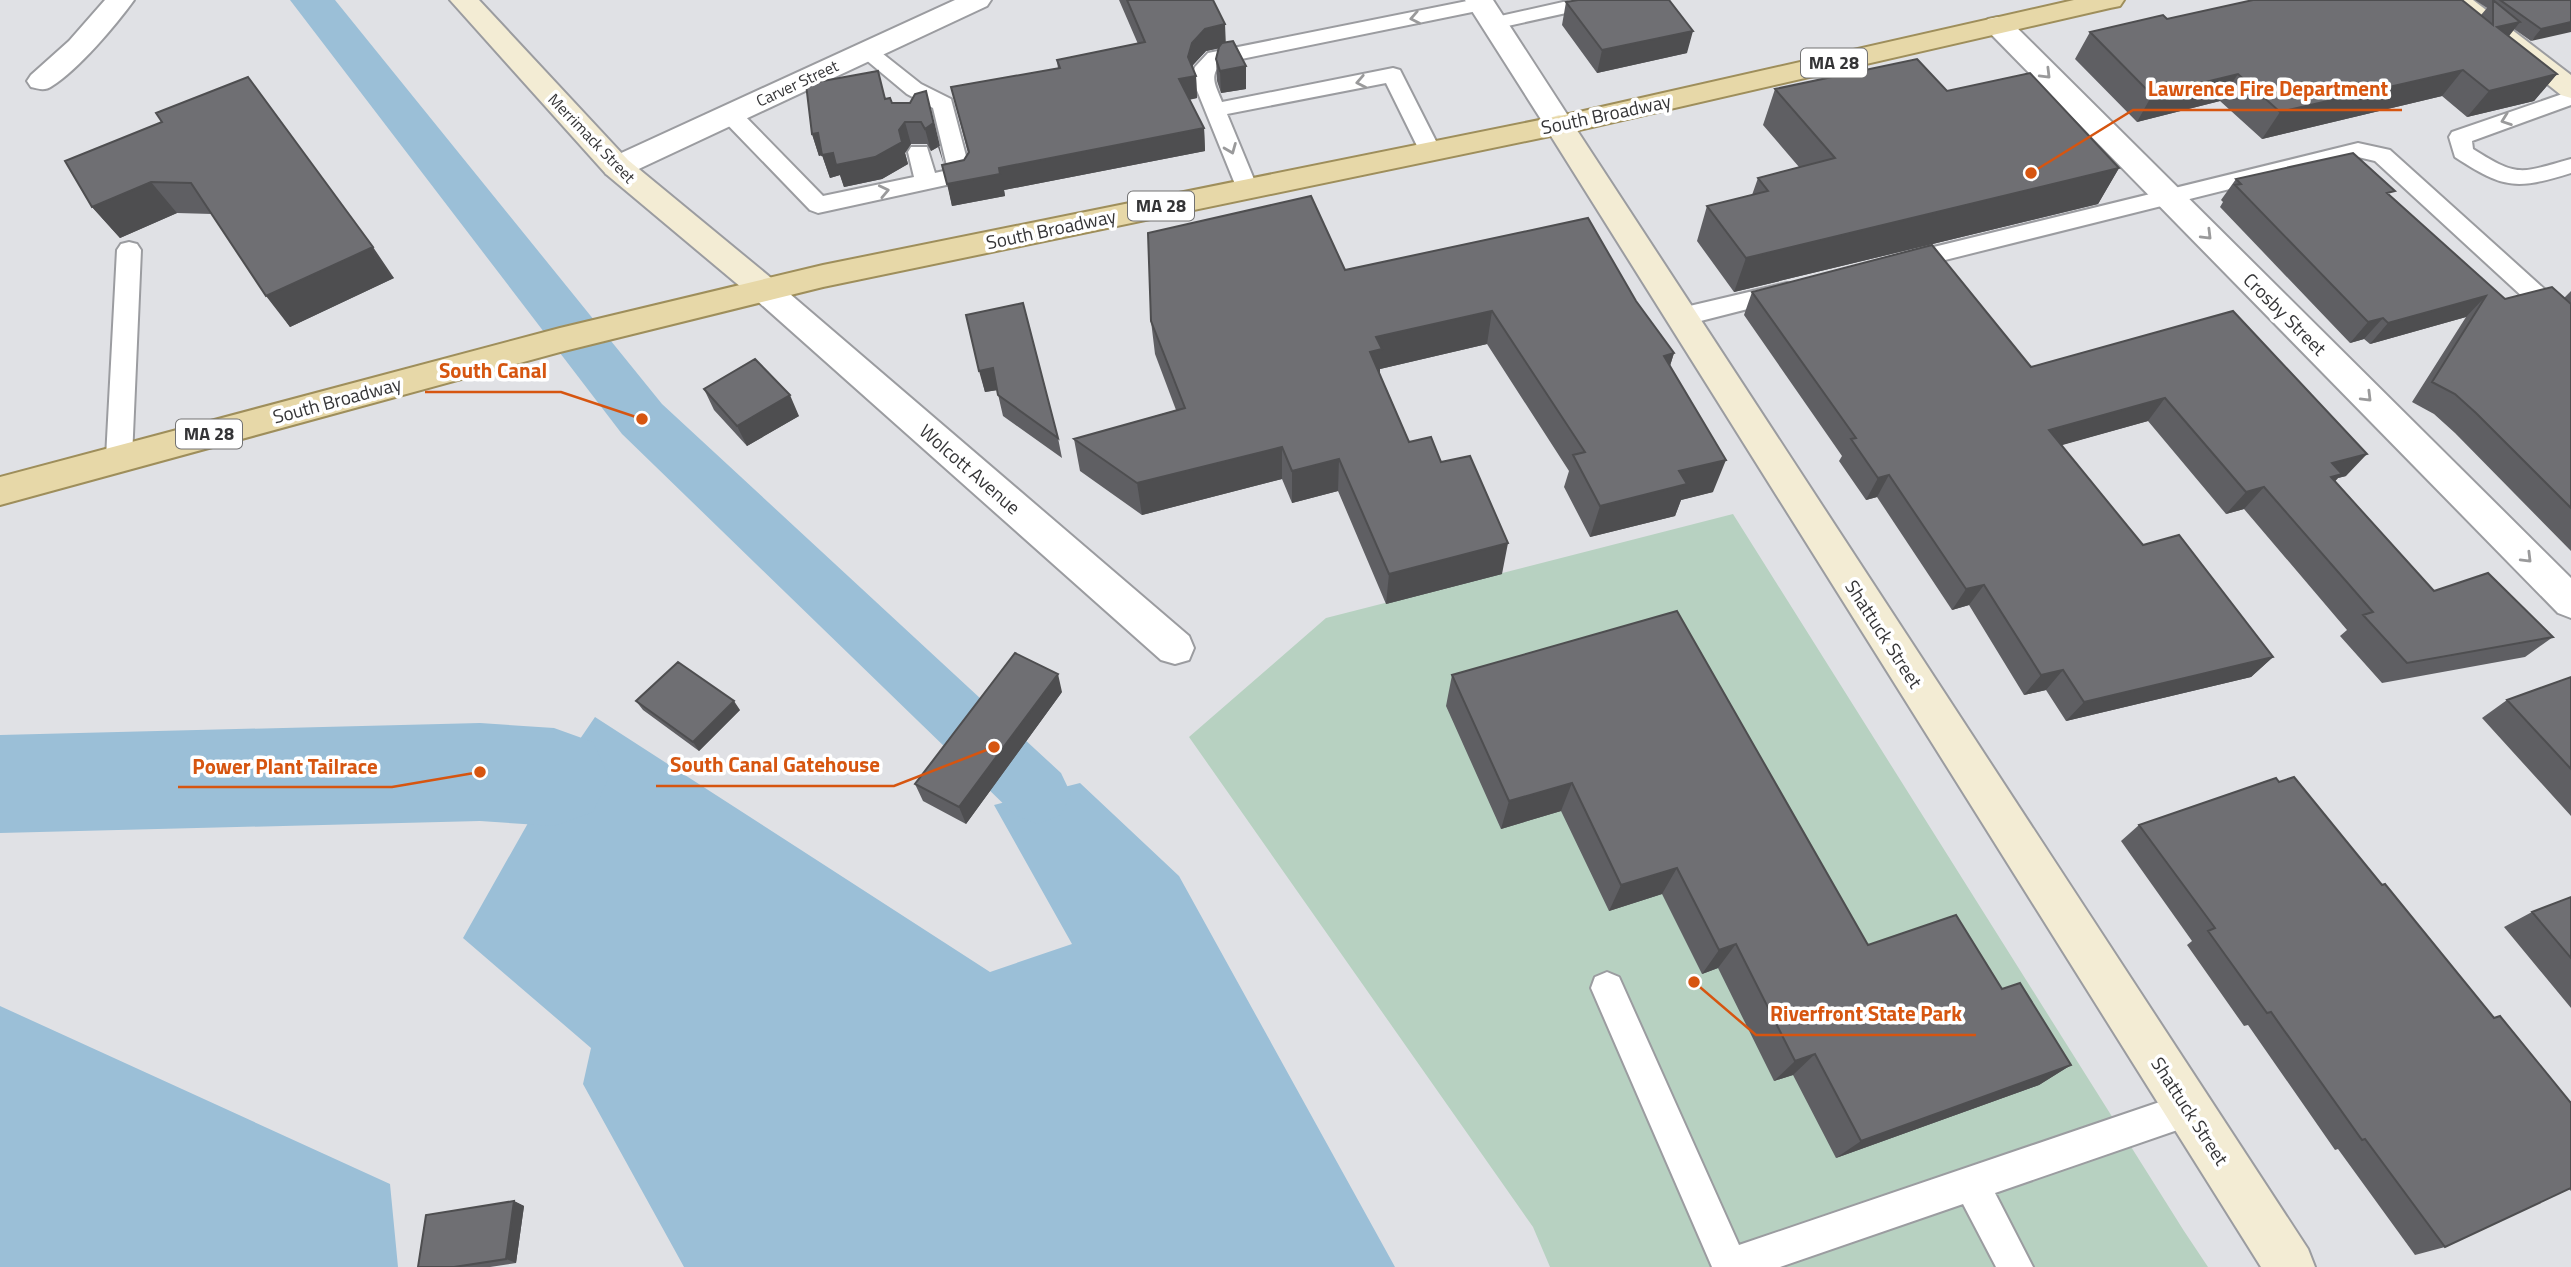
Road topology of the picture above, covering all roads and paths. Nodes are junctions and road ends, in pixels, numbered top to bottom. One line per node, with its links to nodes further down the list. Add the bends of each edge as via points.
1 (120, 0): 10 (street, via 79,47)
2 (464, 0): 21 (main road, Merrimack Street)
3 (977, 0): 9 (street, Carver Street)
4 (2110, 0): 8 (main road, South Broadway / MA 28)
5 (2456, 0): 12 (main road)
6 (1600, 1): 7 (lane)
7 (1485, 9): 14 (lane, one-way to 14, via 1215,58 1202,78); 17 (street, Shattuck Street)
8 (1998, 25): 17 (main road, South Broadway / MA 28); 24 (street, Crosby Street, one-way to 24)
9 (866, 50): 11 (lane); 16 (street, Carver Street)
10 (41, 80)
11 (914, 89): 15 (lane); 22 (lane, via 943,104 960,175)
12 (2571, 89)
13 (2571, 98): 20 (lane, one-way to 20, via 2459,137 2463,152 2496,174 2520,181)
14 (1215, 110): 18 (lane, one-way to 14, via 1393,75); 23 (lane, one-way to 23)
15 (906, 111)
16 (730, 114): 21 (street, Carver Street); 22 (lane, one-way to 22, via 818,205)
17 (1559, 125): 18 (main road, South Broadway / MA 28); 29 (main road, Shattuck Street)
18 (1430, 151): 23 (main road, South Broadway / MA 28)
19 (919, 152): 22 (lane)
20 (2571, 166)
21 (617, 167): 28 (main road, Merrimack Street)
22 (926, 182)
23 (1247, 189): 28 (main road, South Broadway / MA 28)
24 (2169, 197): 26 (lane); 30 (lane, via 2358,150 2382,155); 33 (street, Crosby Street, one-way to 33)
25 (129, 250): 31 (lane)
26 (1884, 267)
27 (1803, 287): 29 (lane)
28 (765, 290): 31 (main road, South Broadway / MA 28); 34 (street, Wolcott Avenue)
29 (1681, 317): 36 (main road, Shattuck Street)
30 (2571, 327)
31 (119, 458): 32 (main road, South Broadway / MA 28)
32 (0, 491)
33 (2571, 602)
34 (1175, 648)
35 (1607, 988): 38 (lane)
36 (2189, 1109): 37 (lane); 40 (main road, Shattuck Street)
37 (1971, 1184): 38 (lane); 39 (lane)
38 (1730, 1266)
39 (2015, 1267)
40 (2290, 1267)

